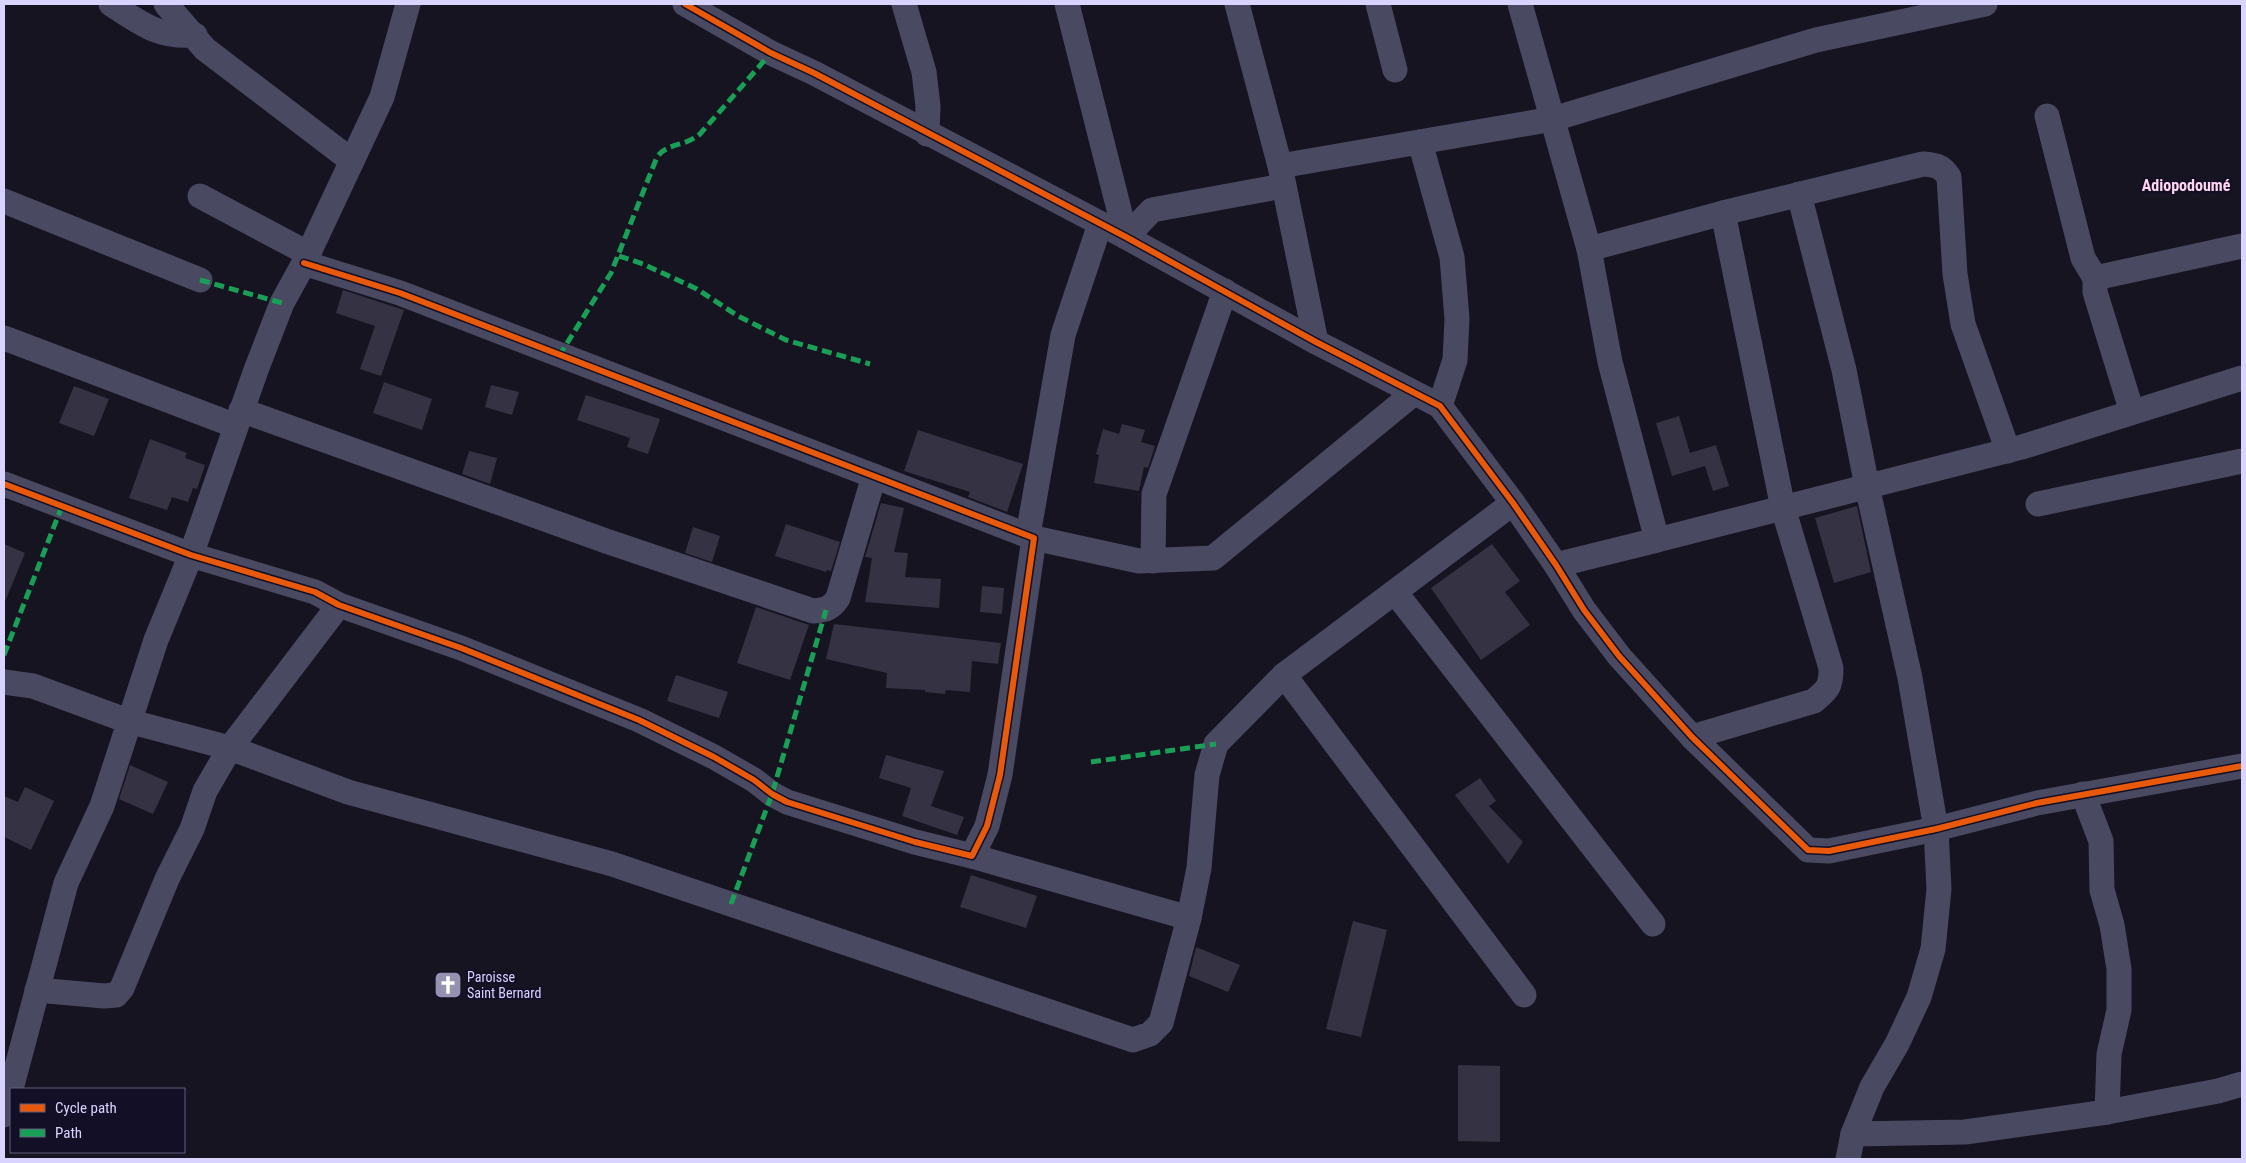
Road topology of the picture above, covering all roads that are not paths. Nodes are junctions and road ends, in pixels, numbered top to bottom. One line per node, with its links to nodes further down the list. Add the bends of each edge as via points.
1 (111, 4): 13 (street, via 152,30)
2 (166, 4): 13 (street)
3 (408, 4): 19 (street, via 382,97)
4 (685, 4): 12 (street)
5 (728, 4): 12 (street)
6 (904, 4): 17 (street, via 924,72)
7 (1067, 4): 26 (street)
8 (1237, 4): 20 (street)
9 (1378, 4): 14 (street)
10 (1520, 4): 16 (street)
11 (1985, 4): 16 (street, via 1816,40)
12 (735, 31): 17 (street)
13 (195, 35): 19 (street, via 205,48)
14 (1395, 70)
15 (2047, 116): 30 (street, via 2083,258)
16 (1552, 119): 18 (street); 28 (street)
17 (927, 134): 25 (street)
18 (1420, 142): 20 (street); 37 (street, via 1452,257 1457,319 1455,360)
19 (352, 161): 29 (street)
20 (1282, 176): 26 (street, via 1152,210); 34 (street)
21 (1799, 194): 24 (street); 40 (street, via 1924,164 1944,169 1949,177 1955,274 1963,324); 44 (street, via 1844,370)
22 (200, 196): 29 (street)
23 (4, 200): 31 (street)
24 (1723, 213): 28 (street); 47 (street)
25 (1100, 224): 26 (street); 48 (street, via 1063,335)
26 (1126, 237): 32 (street)
27 (2242, 246): 30 (street)
28 (1589, 249): 49 (street, via 1610,362)
29 (306, 259): 39 (street, via 282,303); 42 (street)
30 (2095, 278): 38 (street, via 2095,292)
31 (200, 280)
32 (1225, 291): 34 (street); 51 (street, via 1154,494)
33 (4, 338): 39 (street)
34 (1316, 342): 36 (street)
35 (2242, 378): 38 (street)
36 (1414, 393): 37 (street); 51 (street, via 1213,558)
37 (1440, 406): 45 (street)
38 (2132, 412): 40 (street)
39 (239, 418): 42 (street, via 813,611 826,610 838,598); 50 (street)
40 (2008, 451): 44 (street)
41 (2242, 461): 46 (street)
42 (874, 476): 48 (street)
43 (4, 484): 50 (street)
44 (1867, 486): 47 (street); 62 (street, via 1910,678)
45 (1513, 503): 52 (street); 53 (street)
46 (2038, 504)
47 (1783, 508): 49 (street); 58 (street, via 1832,668 1828,689 1814,701)
48 (1031, 537): 51 (street, via 1139,561); 63 (street, via 1000,775 987,826)
49 (1657, 540): 52 (street)
50 (191, 555): 54 (street, via 315,592); 57 (street, via 162,622)
51 (1153, 561)
52 (1556, 565): 58 (street, via 1584,610 1619,656)
53 (1395, 592): 55 (street); 65 (street)
54 (339, 605): 59 (street); 63 (street, via 461,648 639,720 746,775 787,802 915,842)
55 (1284, 675): 64 (street, via 1216,744 1207,774 1199,868); 67 (street)
56 (4, 682): 57 (street, via 33,686)
57 (128, 721): 59 (street); 66 (street, via 102,806 66,883)
58 (1692, 737): 62 (street, via 1808,850 1829,852)
59 (230, 748): 64 (street, via 348,792 612,864 1133,1040 1150,1034 1161,1023); 66 (street, via 205,791 192,829 167,879 122,988 116,995 104,996)
60 (2242, 766): 61 (street)
61 (2083, 794): 62 (street); 71 (street, via 2101,841 2102,890 2119,969 2119,1010 2110,1054)
62 (1936, 829): 73 (street, via 1939,889 1933,949 1919,997 1872,1087)
63 (972, 856): 64 (street)
64 (1189, 918)
65 (1653, 924)
66 (37, 990): 69 (street)
67 (1524, 994)
68 (2242, 1084): 71 (street, via 2218,1092)
69 (11, 1088)
70 (10, 1092): 72 (street)
71 (2107, 1112): 73 (street, via 1965,1132)
72 (4, 1115)
73 (1853, 1134): 74 (street)
74 (1848, 1159)

